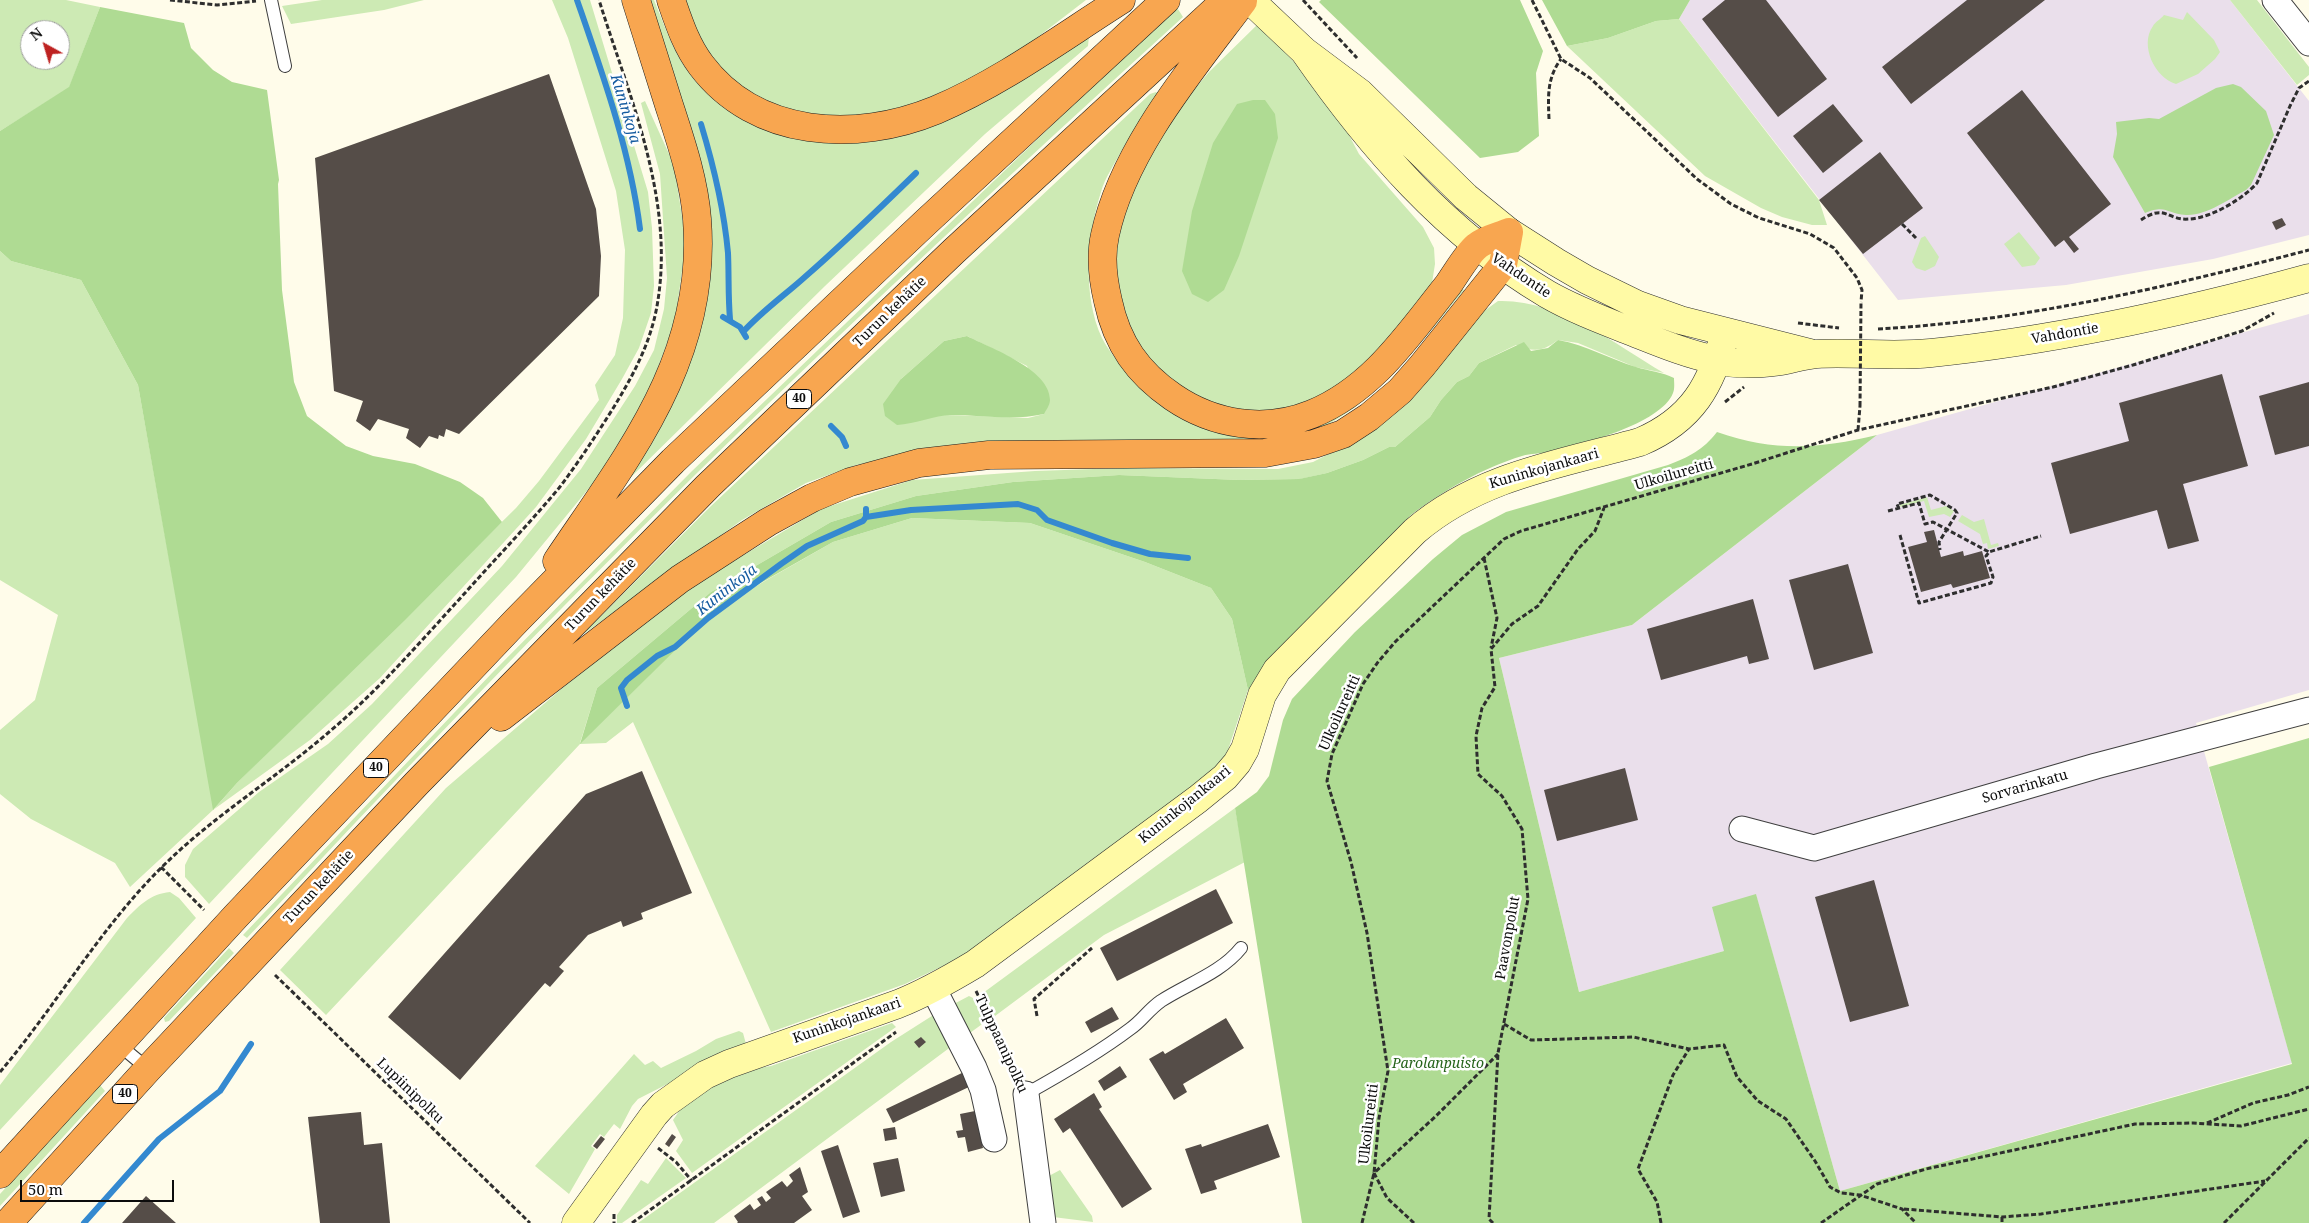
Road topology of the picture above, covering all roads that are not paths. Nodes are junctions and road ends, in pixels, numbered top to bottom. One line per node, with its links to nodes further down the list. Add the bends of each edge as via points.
1 (271, 0): 13 (lane)
2 (636, 0): 21 (highway, via 685,154 697,217 696,288 677,362 659,403 624,462)
3 (671, 0): 4 (highway, via 683,34 701,66 727,93 753,111 780,121 834,130 864,129 935,110 1035,56)
4 (1121, 0)
5 (1166, 0): 21 (highway, 40, via 673,461)
6 (1226, 0): 10 (highway, Turun kehätie / 40)
7 (1244, 0): 10 (highway)
8 (1250, 0): 12 (street, Vahdontie)
9 (2275, 0): 11 (street)
10 (1201, 38): 15 (highway, via 1180,83 1132,163 1116,197 1105,237 1103,270 1111,315 1132,361 1168,394 1188,408 1215,419 1242,424 1265,425 1309,415 1332,405 1381,368); 23 (highway, Turun kehätie / 40, via 954,251 708,486)
11 (2309, 42)
12 (1304, 51): 14 (street, Vahdontie, via 1360,93 1446,178); 15 (street, Vahdontie, via 1343,107 1374,144 1416,190)
13 (284, 66)
14 (1510, 232): 15 (highway); 16 (highway); 18 (street, Vahdontie, via 1587,280 1638,305)
15 (1477, 246): 16 (street, Vahdontie)
16 (1503, 265): 20 (street, Vahdontie, via 1569,305 1666,346); 23 (highway, via 1400,391 1342,434 1314,444 1265,453 1228,455 971,457 884,471 812,498 761,526 680,579)
17 (2309, 278): 19 (street, Vahdontie, via 2158,317 2040,339 1929,354)
18 (1724, 332): 19 (street, Vahdontie); 20 (street, Kuninkojankaari)
19 (1816, 354): 20 (street, Vahdontie, via 1771,363)
20 (1718, 361): 26 (street, Kuninkojankaari, via 1709,381 1683,415 1656,435 1502,480 1459,499 1435,514 1277,670 1262,695 1245,749 1225,777 975,964)
21 (516, 620): 27 (highway, 40)
22 (2309, 710): 24 (street, Sorvarinkatu, via 2096,766 1814,848)
23 (417, 783): 28 (highway, Turun kehätie / 40)
24 (1742, 829)
25 (1241, 948): 29 (lane, via 1215,970 1148,1010 1132,1028 1068,1071)
26 (934, 988): 30 (street, via 974,1068); 33 (street, Kuninkojankaari, via 890,1007 757,1053 705,1075 684,1088 654,1115)
27 (118, 1044): 28 (lane); 31 (highway, 40)
28 (148, 1069): 32 (highway, Turun kehätie / 40)
29 (1026, 1094): 34 (street, Tulppaanipolku)
30 (994, 1140)
31 (0, 1174)
32 (8, 1223)
33 (576, 1223)
34 (1043, 1223)

